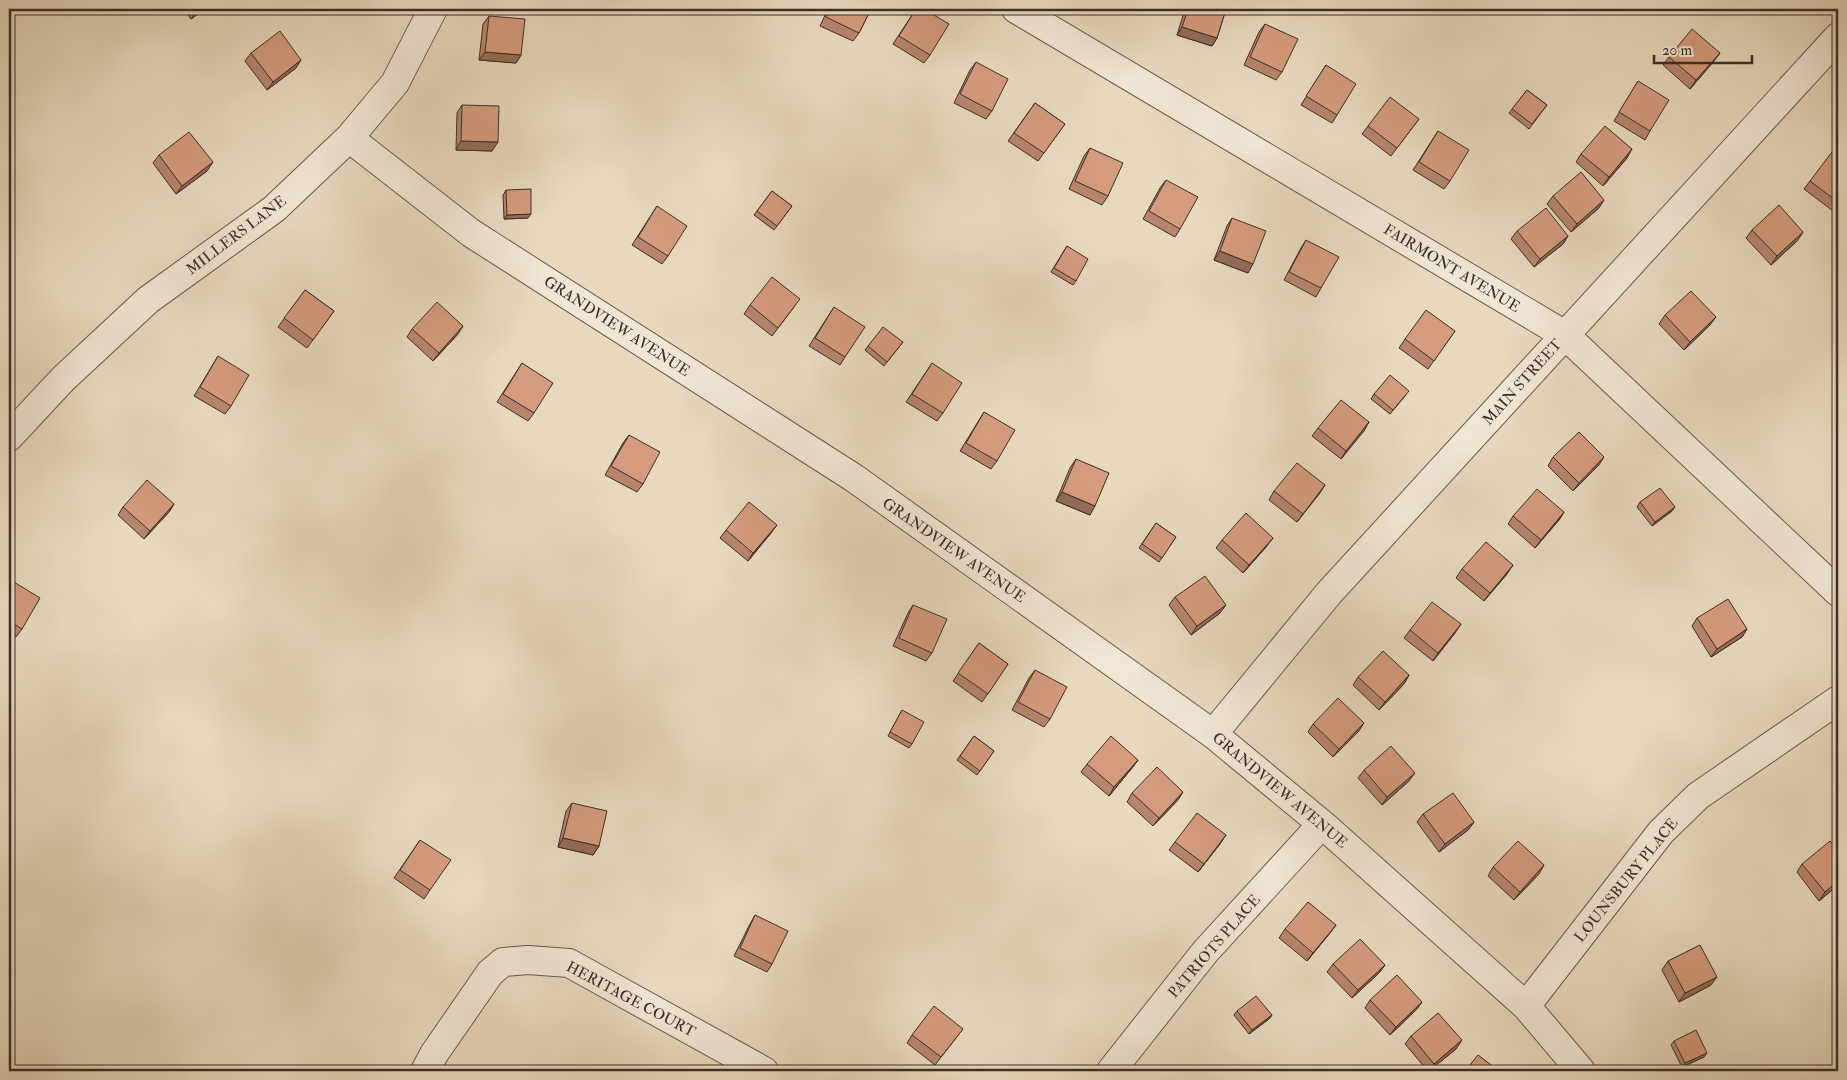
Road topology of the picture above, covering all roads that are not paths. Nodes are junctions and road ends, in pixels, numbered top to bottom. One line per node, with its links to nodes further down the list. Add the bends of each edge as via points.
1 (433, 9): 4 (street, MILLERS LANE, via 395,83)
2 (1025, 11): 5 (street, FAIRMONT AVENUE)
3 (1838, 37): 5 (street, MAIN STREET)
4 (349, 138): 6 (street, MILLERS LANE, via 274,209 148,300 63,380); 9 (street, GRANDVIEW AVENUE, via 471,233 854,478)
5 (1565, 336): 7 (street, FAIRMONT AVENUE); 9 (street, MAIN STREET, via 1329,593)
6 (9, 438)
7 (1838, 592)
8 (1838, 700): 11 (street, LOUNSBURY PLACE, via 1698,796 1661,832)
9 (1213, 734): 10 (street, GRANDVIEW AVENUE)
10 (1322, 824): 11 (street, GRANDVIEW AVENUE); 14 (street, PATRIOTS PLACE, via 1205,952)
11 (1526, 1006): 15 (street, GRANDVIEW AVENUE)
12 (425, 1071): 13 (street, HERITAGE COURT, via 490,973 503,962 528,960 569,963)
13 (764, 1071)
14 (1110, 1071)
15 (1581, 1071)

